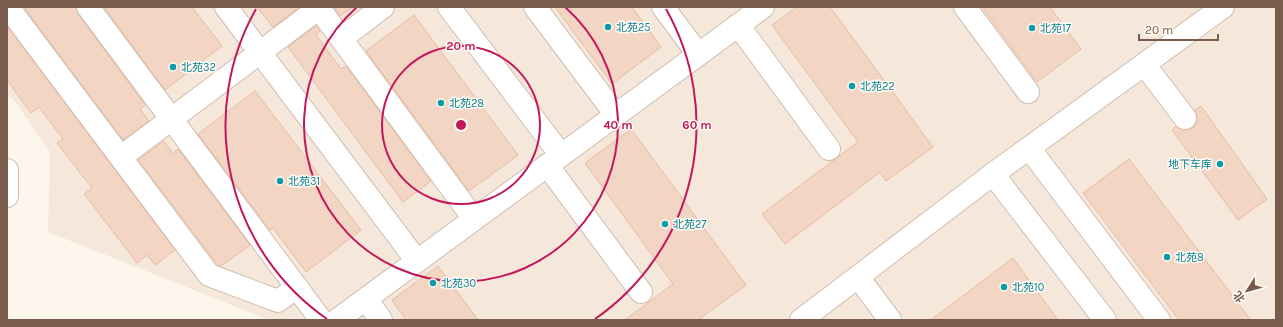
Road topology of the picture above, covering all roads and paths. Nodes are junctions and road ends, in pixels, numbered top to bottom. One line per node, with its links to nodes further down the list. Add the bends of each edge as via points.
1 (8, 7): 23 (street)
2 (88, 7): 20 (street)
3 (226, 7): 14 (street)
4 (383, 7): 13 (street)
5 (448, 7): 24 (street)
6 (535, 7): 18 (street)
7 (663, 7): 15 (street)
8 (965, 7): 17 (street)
9 (1223, 7): 16 (street)
10 (319, 8): 13 (street); 14 (street)
11 (760, 8): 12 (street)
12 (738, 26): 15 (street); 22 (street)
13 (342, 38): 28 (street)
14 (260, 53): 20 (street); 29 (street)
15 (698, 54): 18 (street)
16 (1144, 64): 19 (street); 21 (street)
17 (1028, 92)
18 (616, 115): 24 (street)
19 (1186, 118)
20 (172, 120): 23 (street); 31 (street)
21 (1029, 148): 26 (street); 40 (street)
22 (829, 149)
23 (121, 158): 31 (street, via 209,275 278,301)
24 (554, 160): 28 (street); 32 (street)
25 (7, 170): 27 (street)
26 (993, 174): 30 (street); 39 (street)
27 (7, 196)
28 (474, 219): 29 (street)
29 (417, 261): 33 (street)
30 (858, 277): 37 (street); 38 (street)
31 (296, 287): 34 (street)
32 (641, 292)
33 (366, 299): 35 (street); 36 (street)
34 (321, 320)
35 (337, 320)
36 (381, 320)
37 (801, 320)
38 (890, 320)
39 (1105, 320)
40 (1159, 320)

